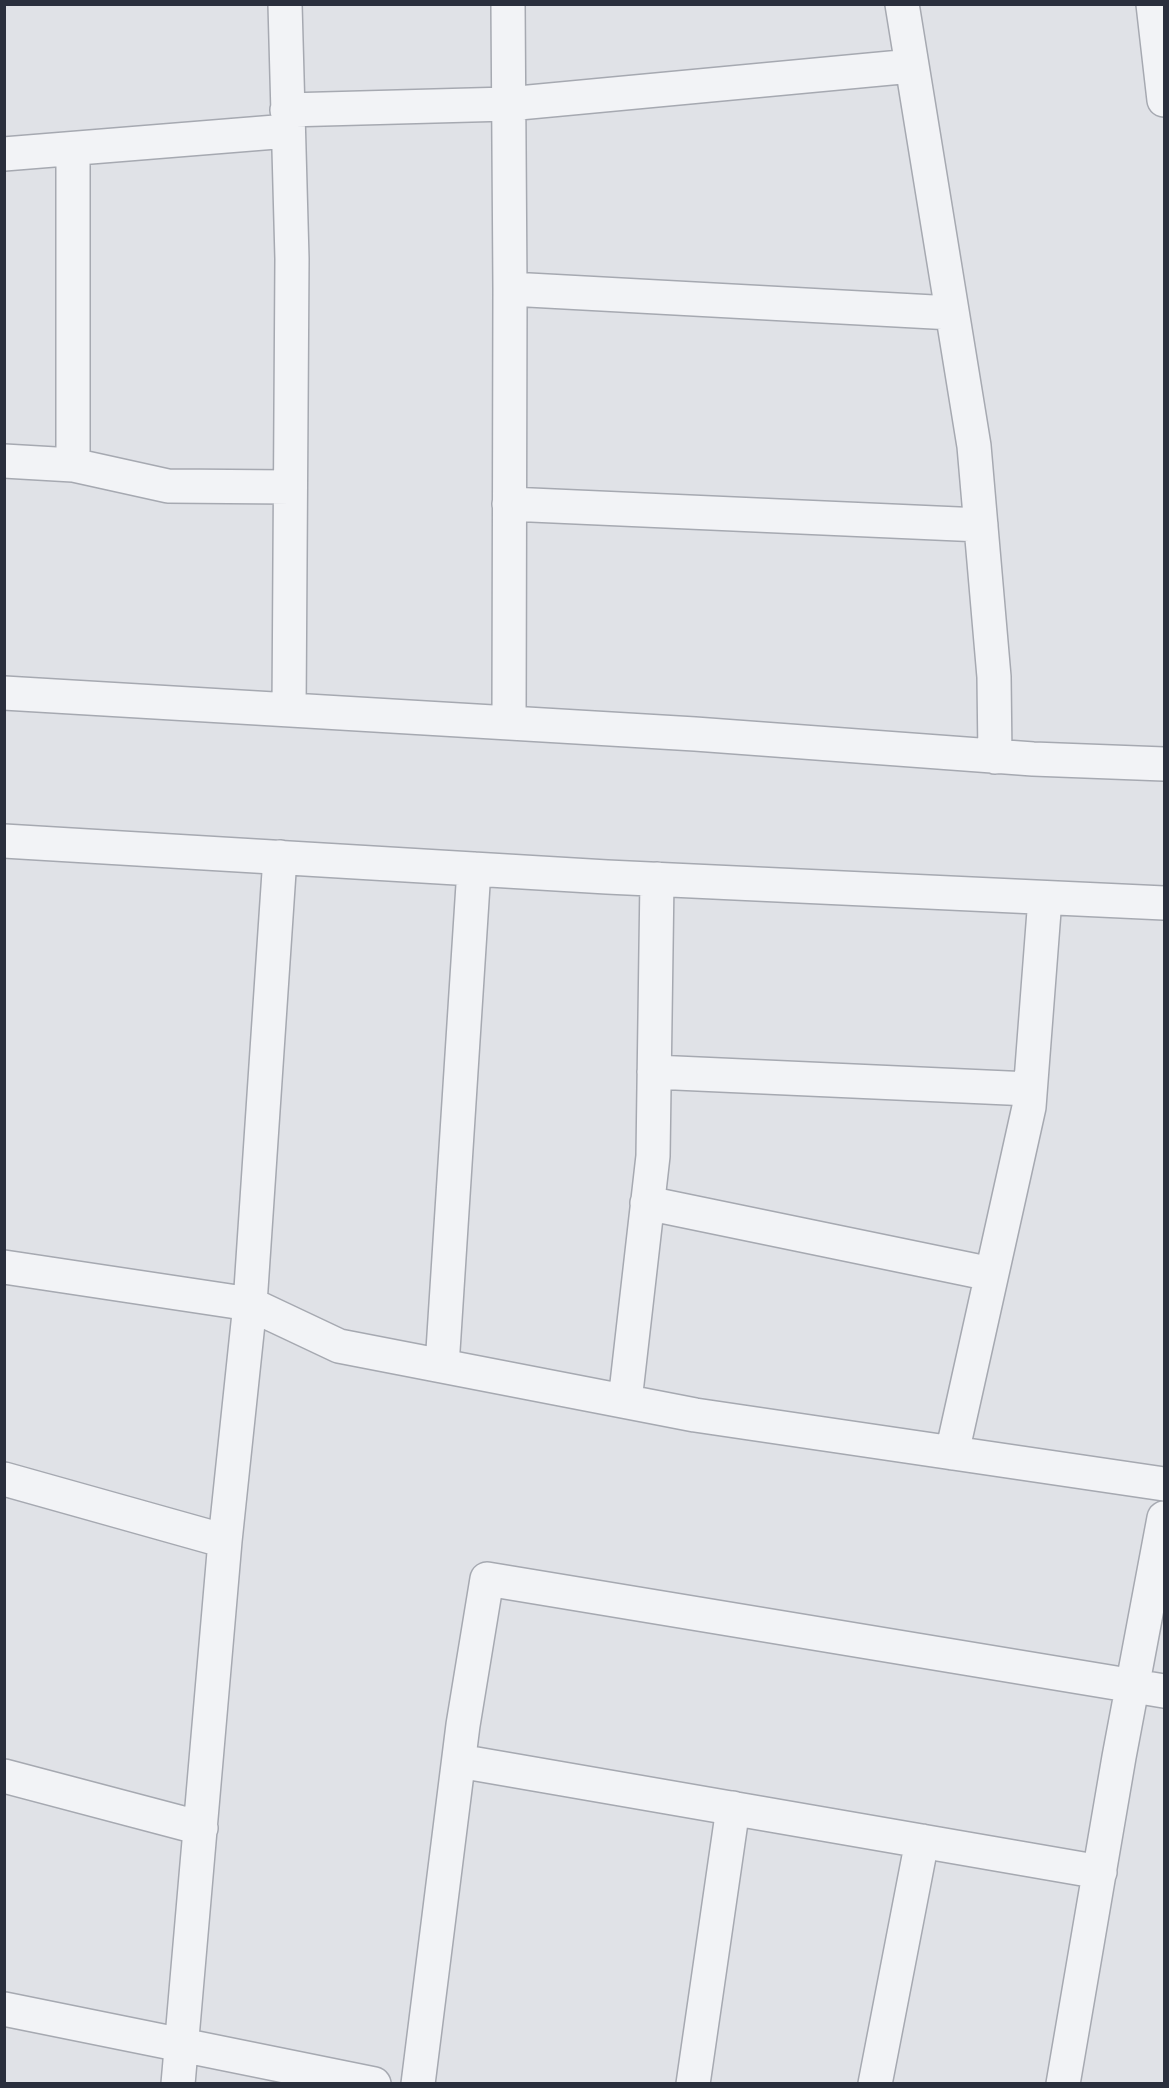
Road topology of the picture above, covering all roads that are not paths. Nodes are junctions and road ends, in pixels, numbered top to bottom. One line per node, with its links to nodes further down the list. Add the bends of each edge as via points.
1 (285, 4): 8 (street)
2 (508, 4): 7 (street)
3 (902, 4): 5 (street)
4 (1153, 4): 6 (street)
5 (912, 66): 7 (street); 12 (street)
6 (1164, 100)
7 (508, 104): 8 (street); 11 (street)
8 (287, 120): 9 (street); 15 (street, via 292,259)
9 (72, 148): 10 (street); 14 (street)
10 (4, 154)
11 (510, 289): 12 (street); 16 (street)
12 (952, 313): 17 (street, via 974,446)
13 (4, 461): 14 (street)
14 (73, 465): 15 (street, via 168,486)
15 (290, 487): 19 (street)
16 (509, 504): 17 (street); 20 (street)
17 (981, 525): 21 (street, via 994,677)
18 (4, 693): 19 (street)
19 (289, 710): 20 (street)
20 (508, 723): 21 (street)
21 (995, 757): 22 (street)
22 (1164, 764)
23 (4, 841): 24 (street)
24 (280, 857): 25 (street); 34 (street)
25 (474, 869): 26 (street); 35 (street)
26 (657, 879): 27 (street); 29 (street)
27 (1045, 898): 28 (street); 30 (street)
28 (1164, 903)
29 (654, 1072): 30 (street); 31 (street)
30 (1030, 1089): 33 (street)
31 (648, 1203): 33 (street); 36 (street)
32 (4, 1267): 34 (street)
33 (991, 1274): 37 (street)
34 (250, 1304): 35 (street, via 339,1346); 41 (street)
35 (442, 1366): 36 (street)
36 (625, 1401): 37 (street)
37 (952, 1453): 39 (street)
38 (4, 1479): 41 (street)
39 (1164, 1484)
40 (1164, 1518): 42 (street)
41 (225, 1541): 46 (street)
42 (1149, 1689): 43 (street, via 487,1579); 48 (street)
43 (459, 1761): 45 (street); 53 (street)
44 (4, 1776): 46 (street)
45 (733, 1808): 47 (street); 54 (street)
46 (201, 1828): 50 (street)
47 (922, 1841): 48 (street); 55 (street)
48 (1100, 1872): 56 (street)
49 (4, 2009): 50 (street)
50 (182, 2045): 51 (street); 52 (street)
51 (178, 2084)
52 (374, 2084)
53 (418, 2084)
54 (693, 2084)
55 (875, 2084)
56 (1063, 2084)

